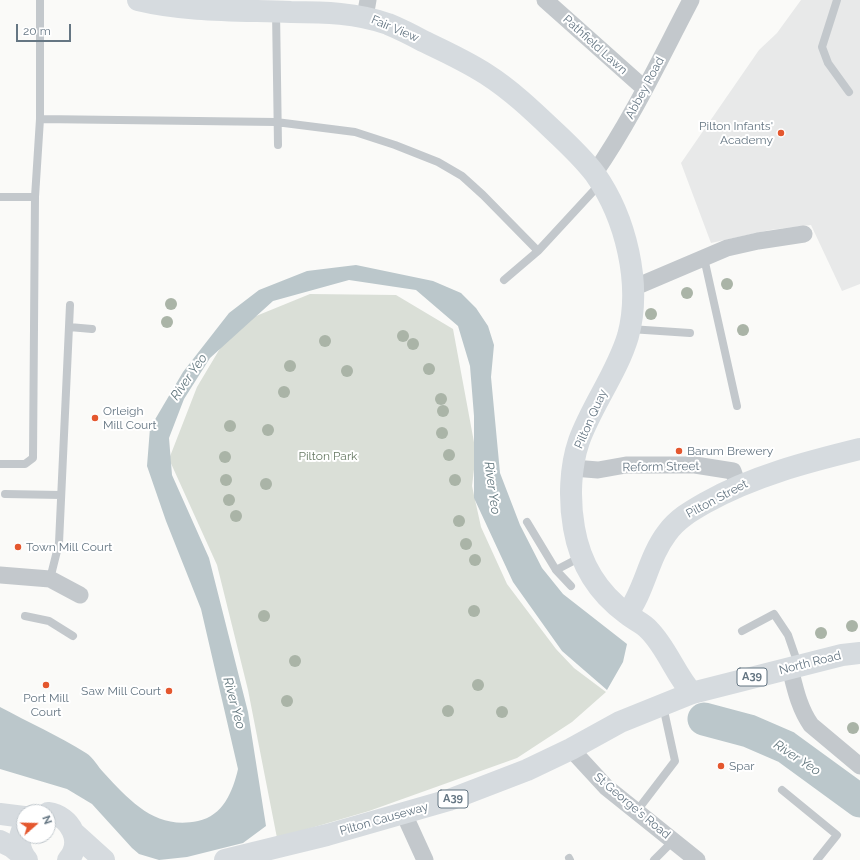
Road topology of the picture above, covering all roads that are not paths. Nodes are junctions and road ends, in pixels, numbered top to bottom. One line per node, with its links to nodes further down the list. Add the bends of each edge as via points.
1 (40, 0): 11 (lane)
2 (138, 0): 6 (street, Fair View, via 188,8)
3 (545, 0): 9 (street, Pathfield Lawn)
4 (690, 0): 9 (street, Abbey Road)
5 (836, 0): 10 (lane, via 822,47 828,63)
6 (231, 5): 8 (street, Fair View)
7 (366, 8): 8 (street, Fair View, via 323,12); 14 (street, Fair View, via 391,25 487,75 527,106 576,151)
8 (276, 11): 12 (lane)
9 (645, 89): 14 (street, Abbey Road)
10 (849, 92)
11 (40, 119): 12 (lane); 16 (lane)
12 (276, 122): 13 (lane); 18 (lane, via 355,132 438,162 462,176 483,194)
13 (278, 145)
14 (597, 179): 18 (lane); 21 (street, Pilton Quay, via 625,238 632,266)
15 (0, 197): 16 (lane)
16 (35, 197): 29 (lane, via 33,458 25,464)
17 (804, 234): 19 (street, via 727,248)
18 (538, 251): 20 (lane)
19 (704, 258): 21 (street); 27 (lane)
20 (504, 280)
21 (633, 288): 24 (street, Pilton Quay)
22 (70, 305): 23 (lane)
23 (69, 327): 25 (lane); 33 (lane)
24 (630, 328): 26 (lane); 30 (street, Pilton Quay, via 622,353 579,441)
25 (92, 329)
26 (690, 333)
27 (737, 406)
28 (860, 449): 31 (street, Pilton Street, via 814,460)
29 (0, 464)
30 (573, 468): 31 (street, Reform Street, via 598,470 626,465 695,465 733,471); 35 (street, Pilton Quay, via 570,504)
31 (738, 485): 41 (street, Pilton Street, via 687,514 667,532 656,549 636,602)
32 (5, 494): 33 (lane)
33 (61, 495): 38 (lane, via 59,543)
34 (527, 522): 36 (lane)
35 (582, 557): 36 (lane); 41 (street, Pilton Quay, via 596,585)
36 (556, 570): 39 (lane)
37 (0, 575): 38 (street)
38 (50, 579): 40 (street)
39 (571, 586)
40 (80, 595)
41 (627, 614): 47 (street, Pilton Quay, via 651,631)
42 (25, 616): 44 (lane, via 49,621)
43 (742, 631): 46 (lane, via 774,614 788,635)
44 (74, 636)
45 (860, 653): 46 (street, North Road / A39)
46 (794, 667): 47 (street, North Road / A39); 50 (street, via 796,692 806,717 816,729)
47 (692, 693): 48 (street, A39)
48 (666, 704): 49 (street, Pilton Causeway / A39, via 620,722); 52 (lane, via 675,761)
49 (571, 749): 52 (street, St George's Road, via 606,787); 54 (street, Pilton Causeway / A39, via 481,788)
50 (860, 766)
51 (782, 790): 69 (lane, via 837,835)
52 (636, 812): 59 (street, St George's Road)
53 (0, 814): 55 (street)
54 (404, 814): 61 (street, Pilton Causeway / A39); 66 (street)
55 (16, 816)
56 (56, 816): 57 (street, via 64,819)
57 (74, 832): 63 (street, via 74,850); 64 (street)
58 (0, 841): 62 (street)
59 (673, 841): 67 (lane); 68 (street, St George's Road)
60 (21, 844): 62 (street)
61 (271, 854): 65 (street, Pilton Causeway / A39)
62 (25, 858)
63 (68, 860)
64 (104, 860)
65 (225, 860)
66 (425, 860)
67 (654, 860)
68 (697, 860)
69 (817, 860)

